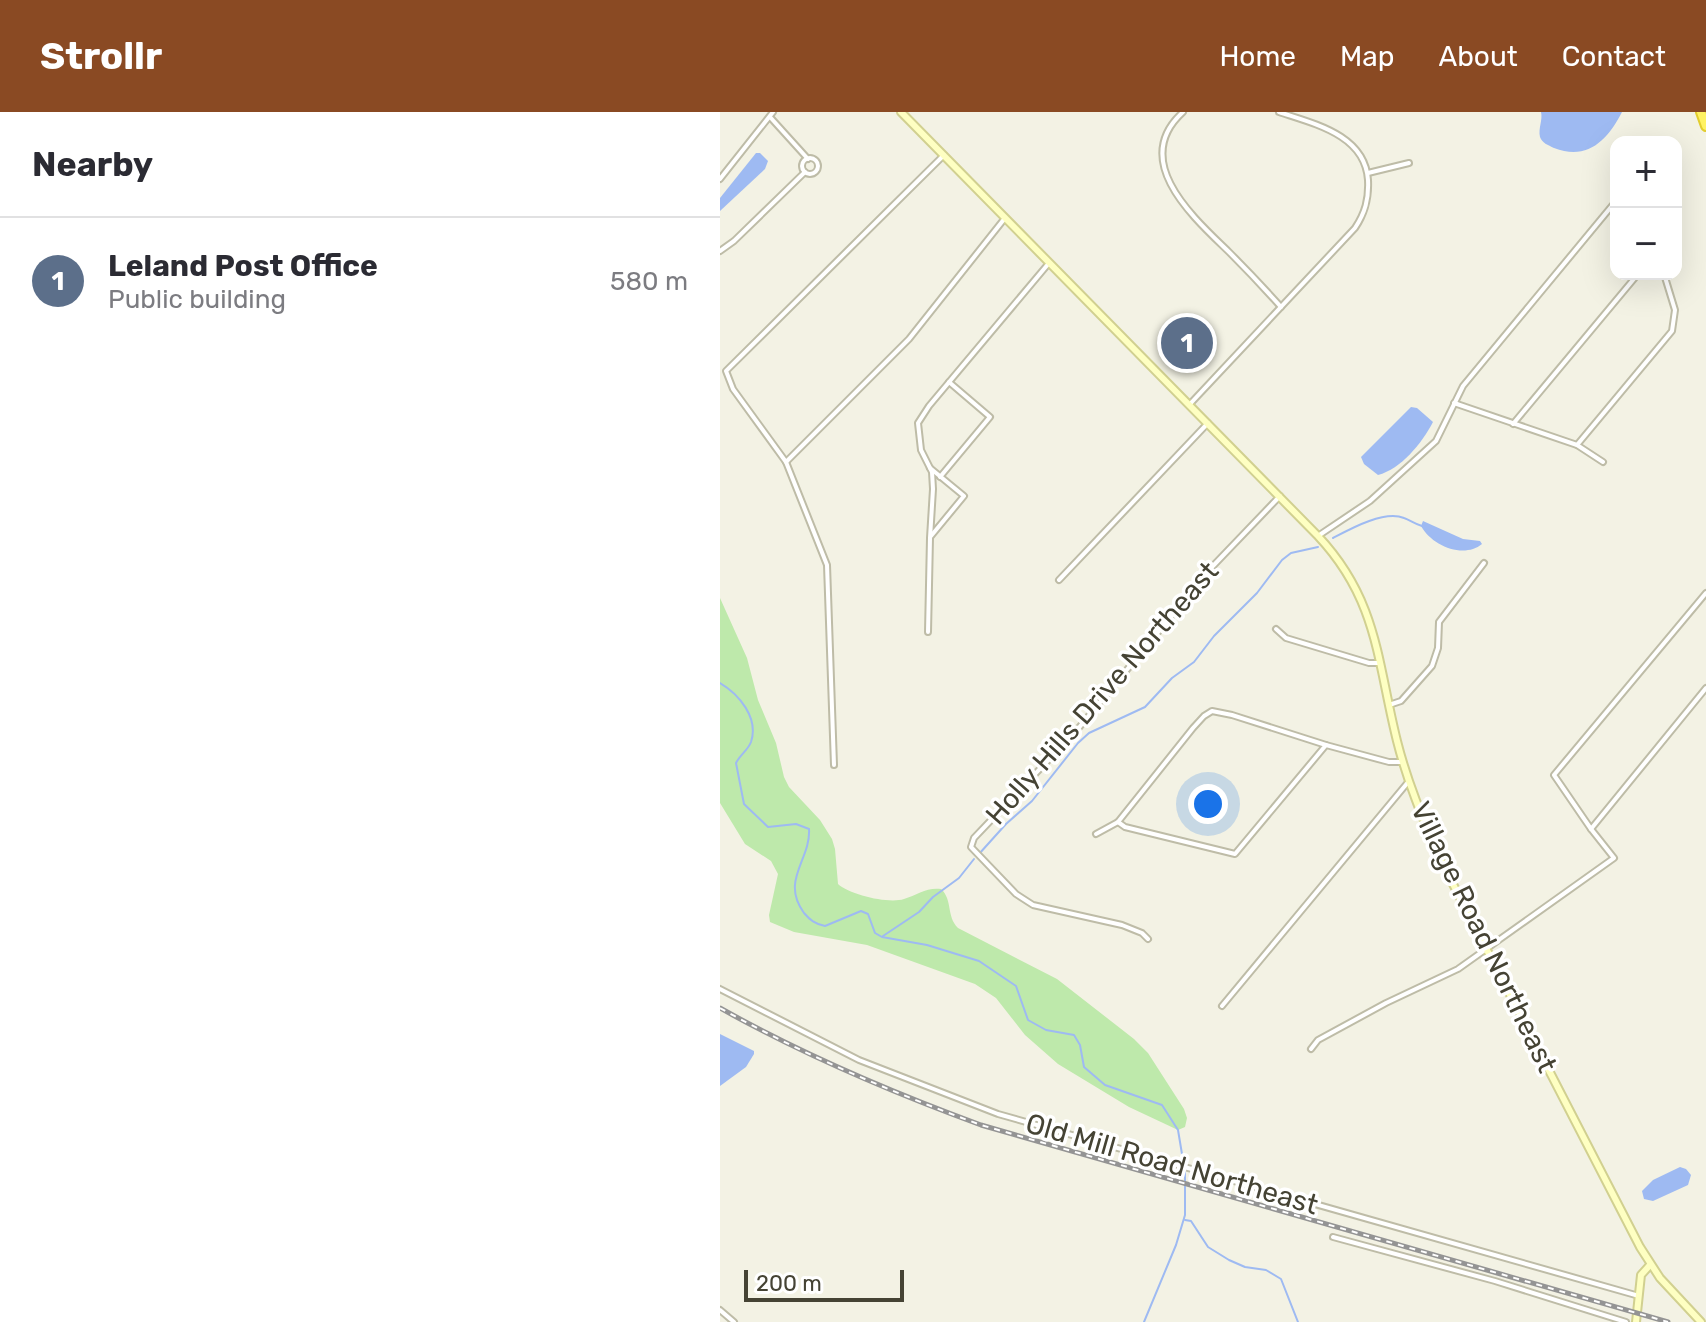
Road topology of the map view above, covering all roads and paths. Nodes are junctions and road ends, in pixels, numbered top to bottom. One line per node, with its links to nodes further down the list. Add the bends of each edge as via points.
1 (901, 112): 9 (main road, Village Road Northeast)
2 (1171, 112): 7 (street)
3 (1183, 112): 7 (street)
4 (1279, 112): 13 (street, via 1343,138 1364,158)
5 (1701, 112): 8 (highway)
6 (772, 115): 10 (street); 14 (street)
7 (1176, 118): 21 (street, via 1163,154 1172,188)
8 (1706, 126)
9 (944, 155): 16 (main road, Village Road Northeast); 28 (street, via 726,371 733,389)
10 (808, 159): 12 (street); 12 (street, via 818,168)
11 (1409, 163): 13 (street)
12 (805, 172): 17 (street)
13 (1368, 173): 21 (street, via 1363,216)
14 (720, 179)
15 (1610, 208): 23 (street)
16 (1005, 218): 18 (main road, Village Road Northeast); 28 (street, via 909,339)
17 (720, 251)
18 (1049, 263): 22 (street); 24 (main road, Village Road Northeast)
19 (1633, 280): 26 (street)
20 (1666, 280): 27 (street, via 1675,310 1672,331)
21 (1281, 307): 24 (street)
22 (949, 382): 30 (street, via 918,423 921,450); 31 (street, via 990,417)
23 (1454, 403): 26 (street); 33 (street, via 1431,446 1370,501)
24 (1189, 405): 25 (main road, Village Road Northeast)
25 (1208, 423): 32 (main road, Village Road Northeast); 36 (street)
26 (1513, 424): 27 (street)
27 (1577, 445): 29 (street)
28 (786, 462): 45 (street, via 827,565)
29 (1603, 462)
30 (930, 468): 31 (street); 34 (street)
31 (940, 477): 34 (street, via 964,496)
32 (1280, 496): 33 (main road, Village Road Northeast); 50 (street, Holly Hills Drive Northeast, via 1212,567 1077,730 971,847 1033,905 1122,925)
33 (1318, 536): 40 (main road, Village Road Northeast, via 1355,585 1374,629)
34 (930, 538): 39 (street)
35 (1484, 563): 42 (street, via 1439,622 1432,666 1401,701)
36 (1059, 580)
37 (1706, 593): 48 (street, via 1554,775)
38 (1276, 629): 40 (street, via 1286,638)
39 (928, 632)
40 (1380, 663): 42 (main road, Village Road Northeast)
41 (1706, 688): 48 (street)
42 (1389, 705): 44 (main road, Village Road Northeast)
43 (1326, 745): 44 (street); 47 (street, via 1235,854); 47 (street, via 1212,711)
44 (1403, 762): 46 (main road, Village Road Northeast)
45 (834, 765)
46 (1409, 781): 51 (main road, Village Road Northeast, via 1439,857); 53 (street)
47 (1118, 822): 49 (street)
48 (1591, 829): 51 (street, via 1614,858)
49 (1096, 834)
50 (1148, 939)
51 (1486, 949): 54 (street, via 1458,969 1318,1040); 56 (main road, Village Road Northeast)
52 (720, 989): 57 (street, Old Mill Road Northeast, via 831,1048 942,1095)
53 (1222, 1006)
54 (1311, 1049)
55 (1333, 1237): 60 (street)
56 (1650, 1265): 57 (main road, via 1641,1275); 62 (main road, Village Road Northeast)
57 (1639, 1296): 61 (main road)
58 (720, 1310): 59 (street)
59 (734, 1322)
60 (1626, 1322)
61 (1636, 1322)
62 (1701, 1322)

